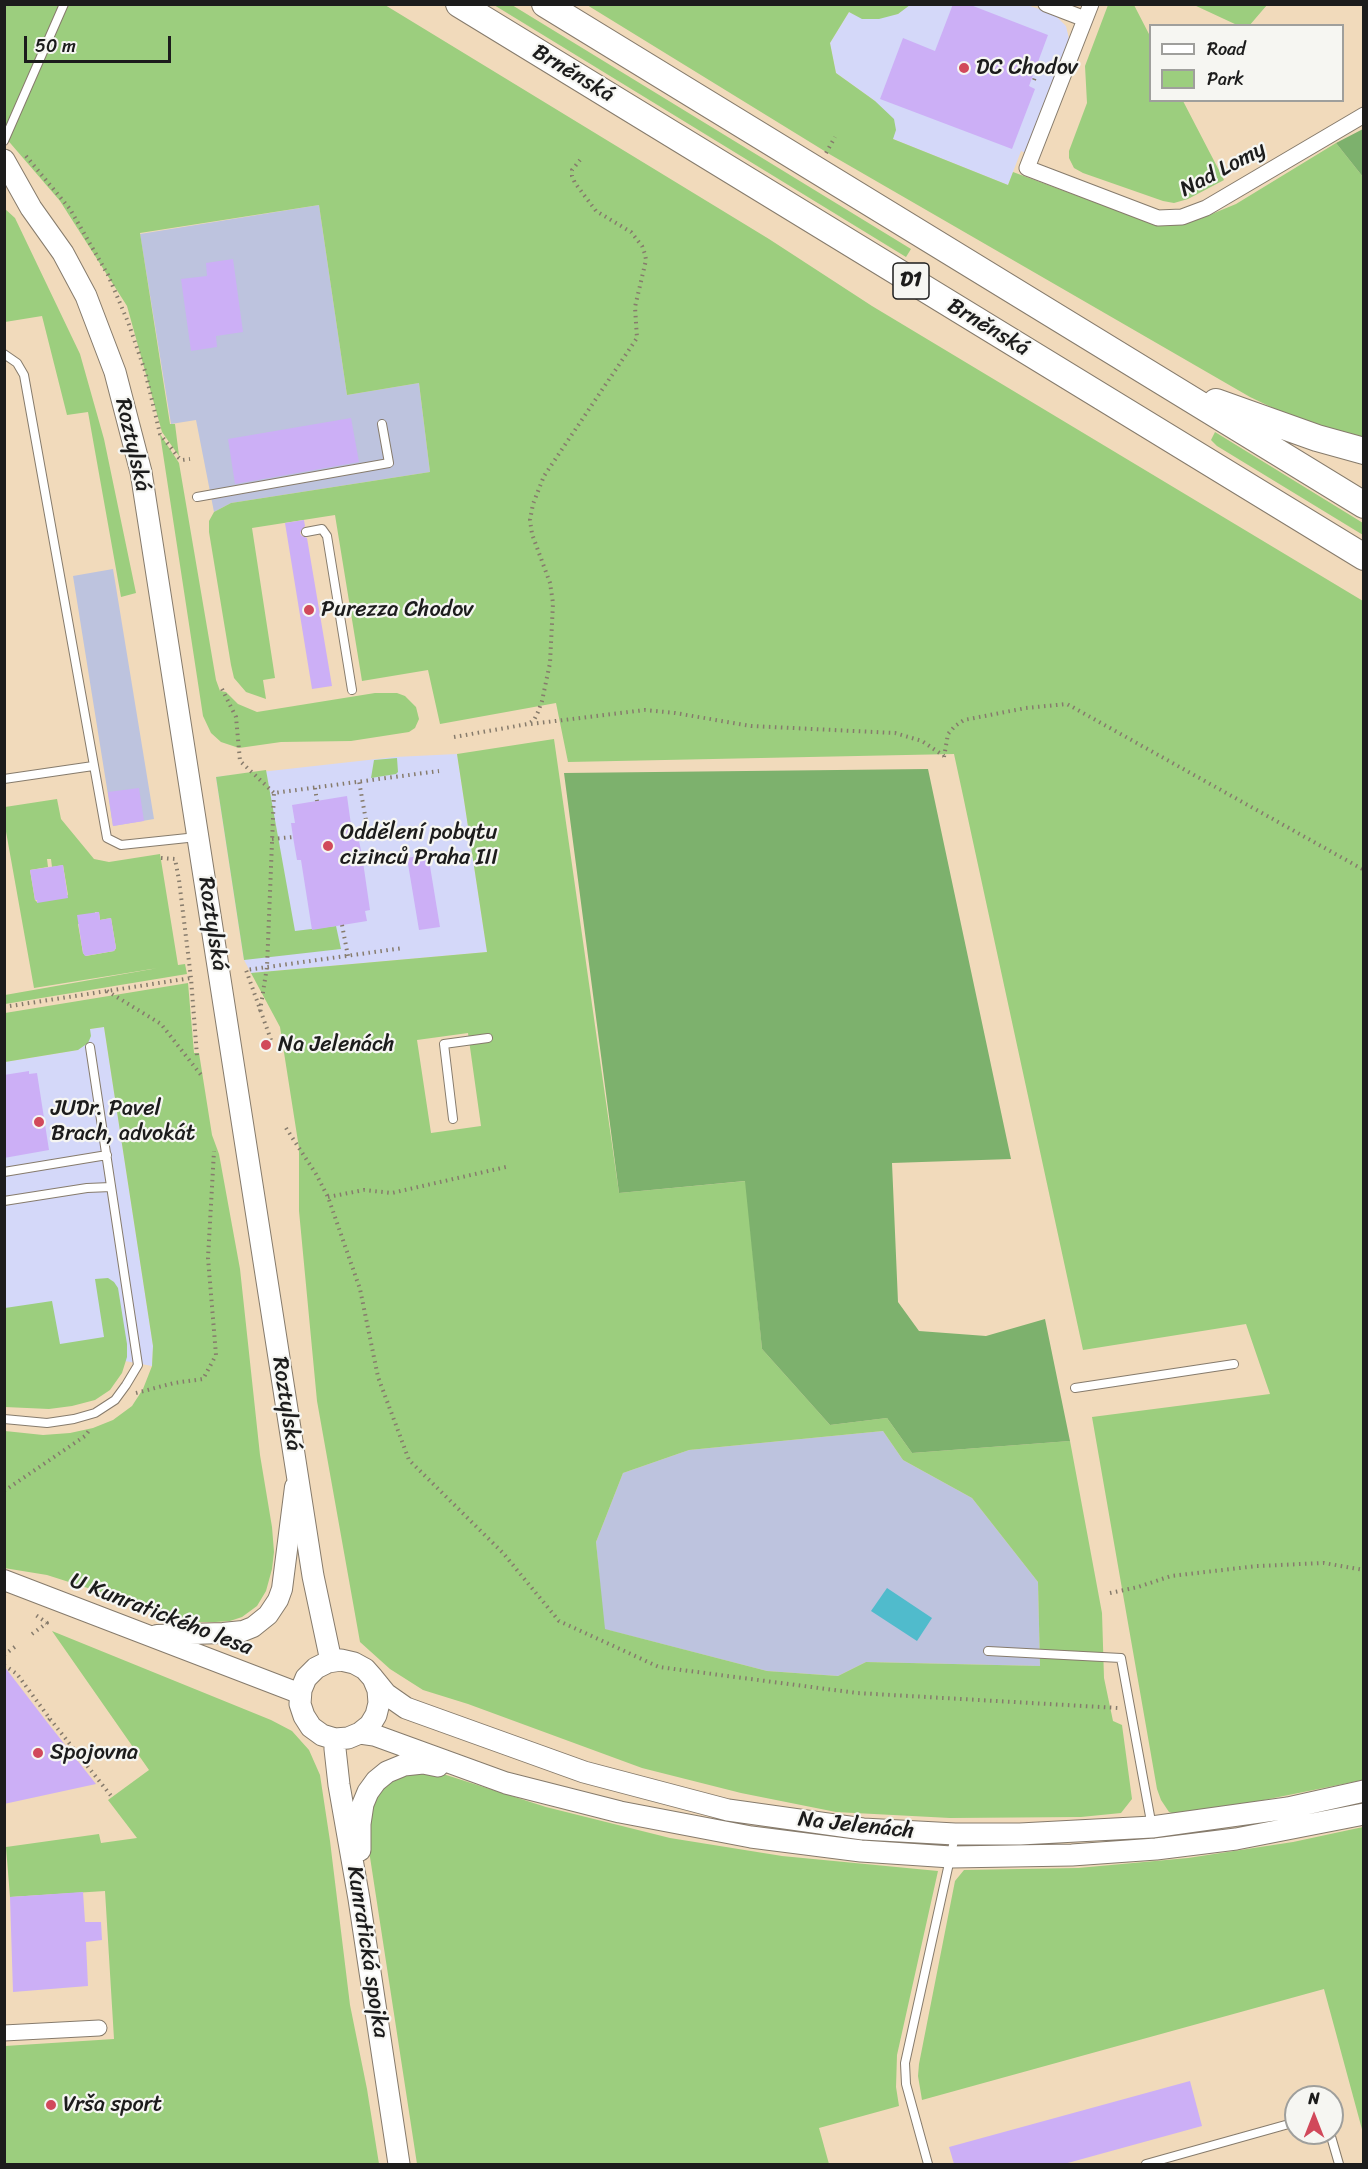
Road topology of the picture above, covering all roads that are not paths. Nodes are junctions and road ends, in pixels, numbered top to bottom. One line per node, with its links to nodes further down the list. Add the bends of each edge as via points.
1 (64, 4): 8 (lane)
2 (459, 4): 19 (highway, Brněnská / D1)
3 (545, 4): 13 (highway, Brněnská / D1)
4 (1046, 4): 6 (street)
5 (1090, 4): 6 (street)
6 (1085, 19): 7 (street, Nad Lomy, via 1027,168 1158,218 1182,217 1206,208)
7 (1364, 115)
8 (4, 141)
9 (4, 160): 11 (main road, Roztylská)
10 (4, 186): 11 (main road, Roztylská)
11 (31, 208): 23 (main road, Roztylská, via 86,296 129,420 141,472)
12 (4, 354): 21 (lane, via 17,363 24,375)
13 (1165, 384): 15 (highway); 17 (highway, Brněnská / D1)
14 (382, 424): 16 (lane, via 389,463)
15 (1364, 451)
16 (197, 497)
17 (1364, 505)
18 (306, 532): 20 (lane, via 321,529 327,536)
19 (1364, 556)
20 (352, 690)
21 (93, 766): 22 (lane); 23 (lane, via 108,838 121,846)
22 (4, 778)
23 (198, 837): 34 (main road, Roztylská)
24 (488, 1038): 26 (lane, via 444,1044)
25 (90, 1047): 27 (lane)
26 (453, 1119)
27 (107, 1155): 28 (lane); 29 (lane)
28 (4, 1172)
29 (111, 1187): 30 (lane); 33 (lane, via 138,1365 115,1400 95,1413 47,1423)
30 (4, 1201)
31 (1234, 1364): 32 (lane)
32 (1075, 1388)
33 (4, 1419)
34 (297, 1472): 36 (street, via 282,1589 267,1615 243,1630); 38 (main road, Roztylská)
35 (4, 1580): 36 (street, U Kunratického lesa)
36 (147, 1635): 40 (street, U Kunratického lesa)
37 (988, 1651): 46 (lane, via 1121,1658)
38 (331, 1661): 39 (main road, Na Jelenách, via 354,1663); 40 (main road, via 306,1678)
39 (373, 1678): 41 (main road, via 379,1702 376,1715); 47 (main road, Na Jelenách, via 393,1701 406,1708 584,1772 654,1791 728,1810 807,1822)
40 (301, 1694): 42 (main road, via 300,1704 311,1727)
41 (360, 1733): 42 (main road, Na Jelenách); 43 (main road, Na Jelenách)
42 (335, 1739): 50 (main road, Kunratická spojka)
43 (506, 1783): 49 (main road, Na Jelenách, via 620,1812 740,1836); 50 (main road, via 423,1763 404,1765 382,1776 368,1792 361,1814)
44 (1364, 1791): 46 (main road, Na Jelenách, via 1288,1808)
45 (1364, 1814): 48 (main road, Na Jelenách, via 1247,1837)
46 (1152, 1827): 47 (main road, Na Jelenách, via 1074,1833); 48 (lane)
47 (955, 1834): 49 (lane)
48 (1156, 1849): 49 (main road, Na Jelenách)
49 (951, 1857): 56 (lane, via 905,2063 906,2084)
50 (359, 1899): 55 (main road, Kunratická spojka)
51 (99, 2028): 52 (street)
52 (4, 2033)
53 (1284, 2125): 57 (lane)
54 (1333, 2145): 58 (lane)
55 (399, 2164)
56 (928, 2164)
57 (1146, 2164)
58 (1339, 2164)

